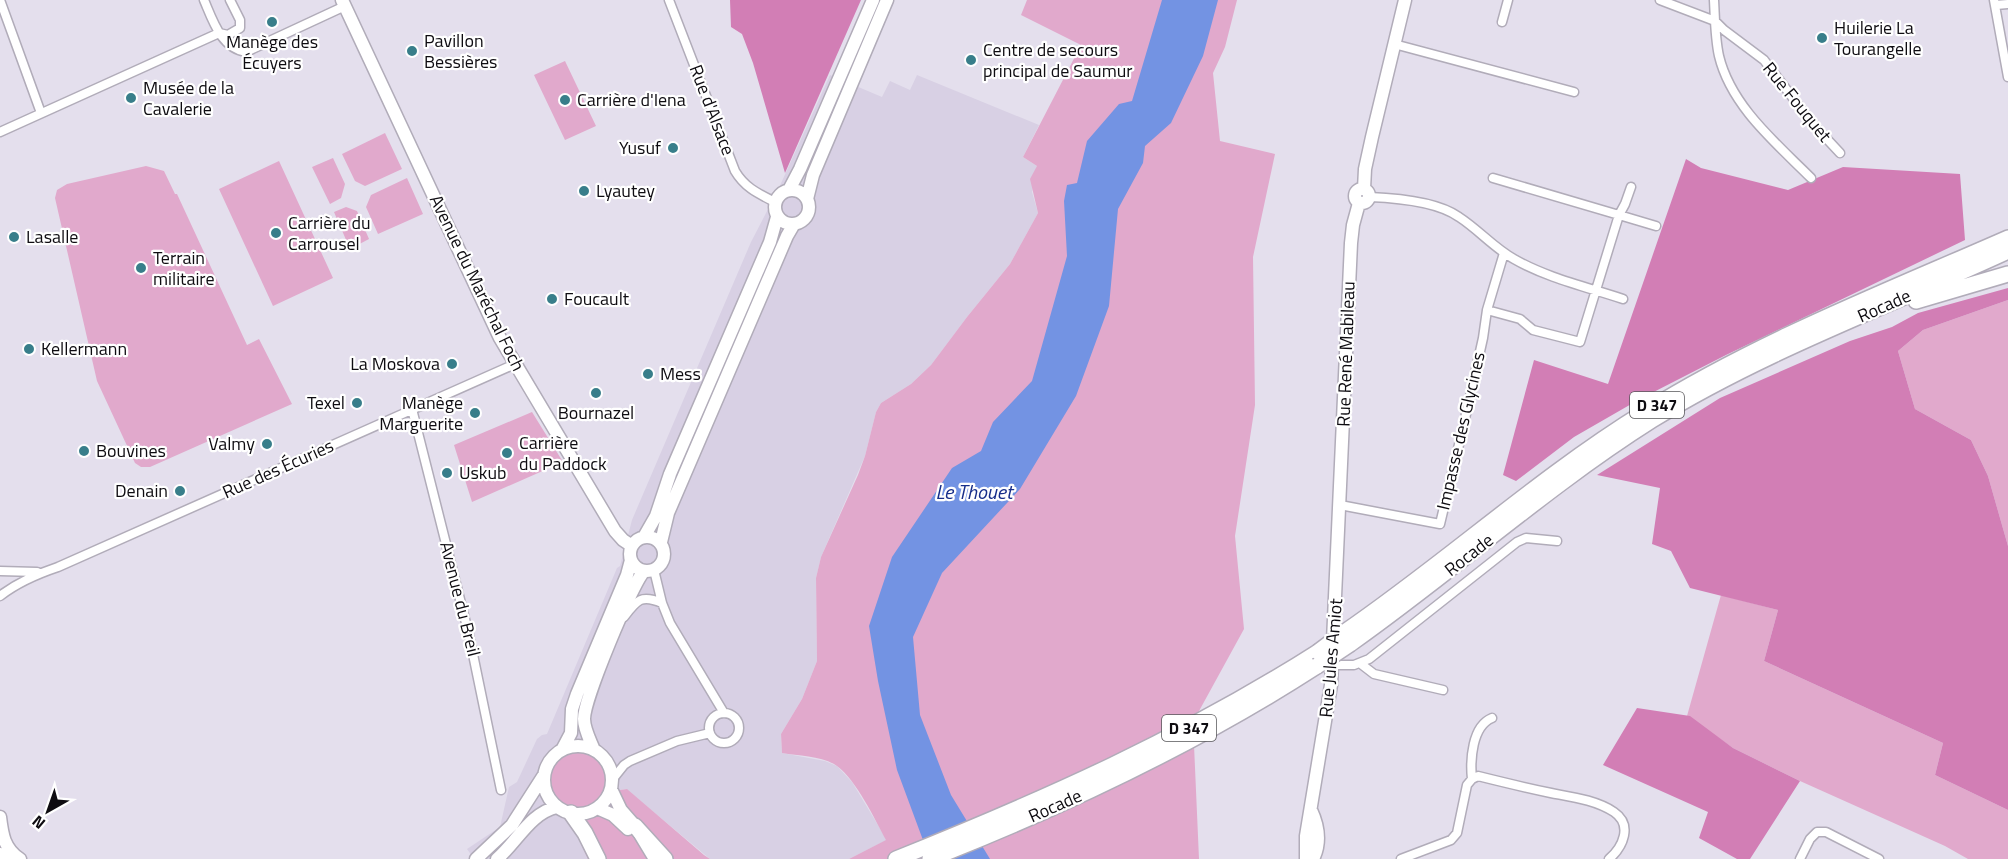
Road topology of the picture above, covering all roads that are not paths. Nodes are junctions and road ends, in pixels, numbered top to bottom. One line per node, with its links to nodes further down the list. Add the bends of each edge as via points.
1 (0, 0): 20 (street)
2 (204, 0): 16 (street)
3 (230, 0): 16 (street, via 240,28 228,35)
4 (669, 0): 29 (street, Rue d'Alsace, via 735,171 754,192)
5 (873, 0): 26 (main road)
6 (887, 0): 28 (main road, via 813,175)
7 (1405, 0): 17 (main road, Rue René Mabileau)
8 (1508, 0): 15 (street)
9 (1660, 0): 14 (street, Rue Fouquet)
10 (1714, 0): 14 (street)
11 (1995, 2): 13 (street); 18 (street)
12 (344, 3): 16 (street, via 246,52 236,50); 42 (main road, Avenue du Maréchal Foch)
13 (2008, 4)
14 (1715, 21): 22 (street, Rue Fouquet, via 1764,60); 24 (street, via 1724,72 1742,106)
15 (1502, 22)
16 (219, 33): 20 (street)
17 (1394, 44): 19 (street); 27 (main road, Rue René Mabileau, via 1365,169)
18 (2008, 77)
19 (1574, 92)
20 (41, 114): 21 (street)
21 (0, 132)
22 (1840, 153)
23 (1493, 178): 30 (street)
24 (1811, 178)
25 (1631, 187): 30 (street)
26 (789, 190): 28 (main road); 29 (main road)
27 (1364, 196): 36 (street, via 1445,210); 44 (main road, Rue René Mabileau, via 1353,225 1350,252)
28 (807, 199): 32 (main road, via 807,216)
29 (775, 202): 31 (main road)
30 (1619, 215): 33 (street); 38 (street)
31 (777, 217): 32 (main road); 45 (main road, via 770,242)
32 (794, 225): 47 (main road, via 669,513)
33 (1656, 226)
34 (2008, 238): 56 (highway, D 347, via 1797,331 1680,391 1571,460)
35 (2008, 251): 41 (highway, Rocade / D 347)
36 (1504, 253): 38 (street, via 1538,270); 40 (street, Impasse des Glycines)
37 (2008, 274): 41 (highway)
38 (1597, 290): 39 (street); 40 (street, via 1581,342 1533,330 1521,319)
39 (1623, 299)
40 (1487, 310): 44 (street, Impasse des Glycines, via 1440,524)
41 (1869, 313): 56 (highway, Rocade / D 347, via 1742,370 1651,421 1427,587)
42 (515, 364): 43 (street, Rue des Écuries); 48 (main road, Avenue du Maréchal Foch, via 615,531)
43 (412, 409): 52 (street, Rue des Écuries); 68 (street, Avenue du Breil, via 470,635)
44 (1340, 505): 57 (main road, Rue Jules Amiot)
45 (644, 537): 47 (main road); 48 (main road)
46 (1557, 541): 58 (street, via 1526,538 1517,542)
47 (661, 542): 50 (main road, via 665,552 663,563)
48 (632, 546): 49 (main road)
49 (631, 560): 50 (main road, via 636,567); 63 (main road, via 574,701 570,733)
50 (649, 570): 54 (street); 55 (main road, via 633,589)
51 (0, 571): 52 (street, Rue des Écuries)
52 (41, 572): 53 (street, Rue des Écuries)
53 (0, 596)
54 (663, 603): 55 (street, via 650,598 639,600); 60 (street, via 670,623)
55 (614, 632): 64 (main road, via 584,715)
56 (1346, 639): 57 (highway, Rocade / D 347, bridge)
57 (1323, 661): 58 (street); 69 (highway, Rocade / D 347, via 1207,732); 85 (main road, Rue Jules Amiot, via 1328,707 1306,836)
58 (1361, 664): 59 (street, via 1374,674)
59 (1443, 690)
60 (724, 713): 62 (street, via 712,719); 62 (street, via 736,720 735,737 722,742)
61 (1491, 718): 66 (street, via 1479,728 1470,761)
62 (710, 733): 67 (street, via 626,764)
63 (562, 750): 64 (main road); 65 (main road, via 550,760)
64 (594, 750): 67 (main road, via 607,762)
65 (544, 775): 71 (main road, via 548,796); 77 (main road, via 512,825)
66 (1472, 779): 86 (street, via 1467,785 1457,832 1451,840); 87 (street, via 1478,776 1593,802 1615,812 1622,820 1625,839)
67 (611, 784): 70 (main road, via 606,800); 73 (main road, via 621,810)
68 (501, 790)
69 (1057, 799): 83 (highway, D 347); 84 (highway, Rocade / D 347)
70 (597, 808): 71 (main road, via 580,814); 80 (main road, via 625,826)
71 (564, 810): 78 (main road, via 545,811 535,818); 79 (highway, via 585,833)
72 (0, 817): 76 (main road, via 4,843)
73 (635, 826): 81 (main road); 82 (highway)
74 (0, 854): 75 (main road)
75 (4, 859)
76 (20, 859)
77 (477, 859)
78 (497, 859)
79 (598, 859)
80 (649, 859)
81 (654, 859)
82 (665, 859)
83 (896, 859)
84 (930, 859)
85 (1309, 859)
86 (1401, 859)
87 (1610, 859)
88 (1800, 859): 89 (street, via 1810,839 1817,832 1826,832)
89 (1879, 859)

